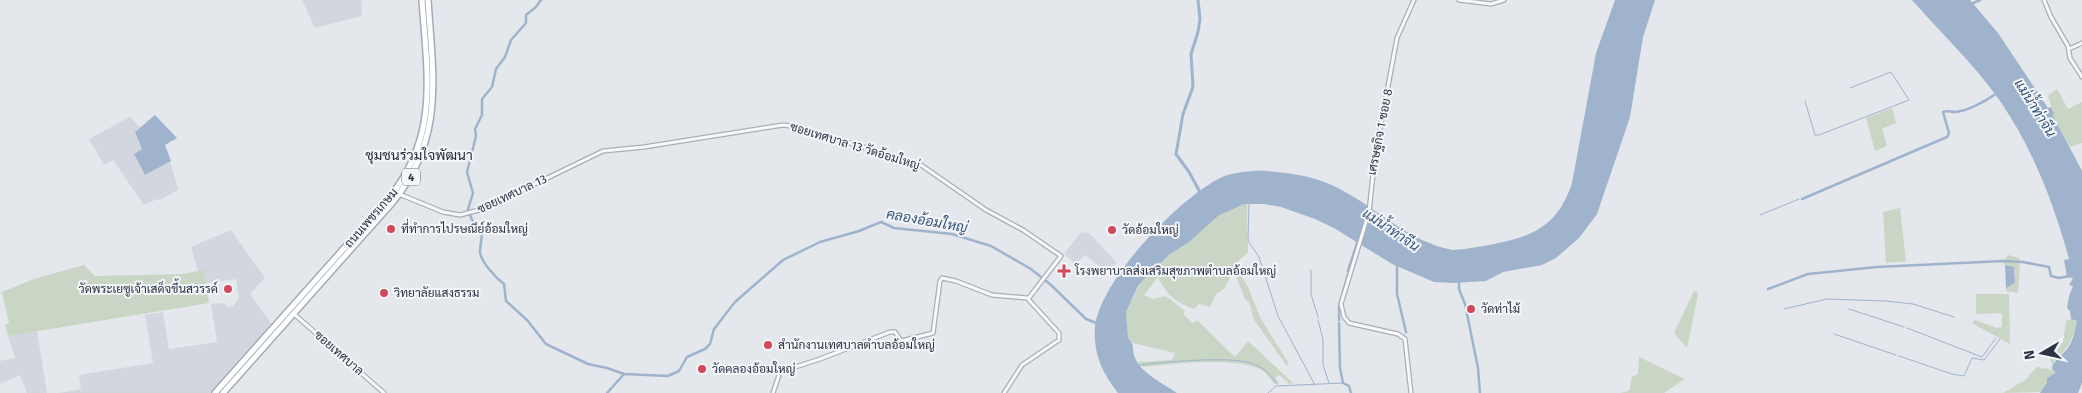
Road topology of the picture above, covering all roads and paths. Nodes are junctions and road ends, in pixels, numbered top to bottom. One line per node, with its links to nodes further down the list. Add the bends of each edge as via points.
1 (422, 0): 8 (main road, ถนนเพชรเกษม / 4)
2 (428, 0): 7 (main road, ถนนเพชรเกษม / 4)
3 (1414, 0): 22 (street, เศรษฐกิจ 1 ซอย 8, via 1397,38 1374,156 1370,212 1341,304 1344,316 1352,324 1398,334 1405,339)
4 (1459, 0): 5 (street, via 1491,4)
5 (1504, 0)
6 (2044, 0): 10 (street)
7 (428, 8): 8 (main road, via 425,5); 13 (main road, ถนนเพชรเกษม / 4, via 433,96 431,122 420,159)
8 (425, 40): 15 (main road, ถนนเพชรเกษม / 4, via 427,105 422,137 414,159 394,192)
9 (2082, 44): 10 (street)
10 (2068, 49): 11 (street)
11 (2082, 78)
12 (623, 148): 13 (street, ซอยเทศบาล 13, via 596,153 472,212 452,214); 14 (street, ซอยเทศบาล 13 วัดอ้อมใหญ่, via 770,127 798,127 922,165 986,210 1061,256)
13 (399, 194): 15 (main road, ถนนเพชรเกษม / 4)
14 (1028, 298): 20 (street, via 995,296 956,281 941,279 934,331 925,336 900,340 895,332 890,332 780,372); 21 (street, via 1060,337 1022,365)
15 (291, 312): 16 (main road, ถนนเพชรเกษม / 4); 19 (street, ซอยเทศบาล)
16 (278, 326): 17 (main road, ถนนเพชรเกษม / 4); 18 (main road, ถนนเพชรเกษม / 4)
17 (215, 393)
18 (223, 393)
19 (384, 393)
20 (773, 393)
21 (1004, 393)
22 (1411, 393)

